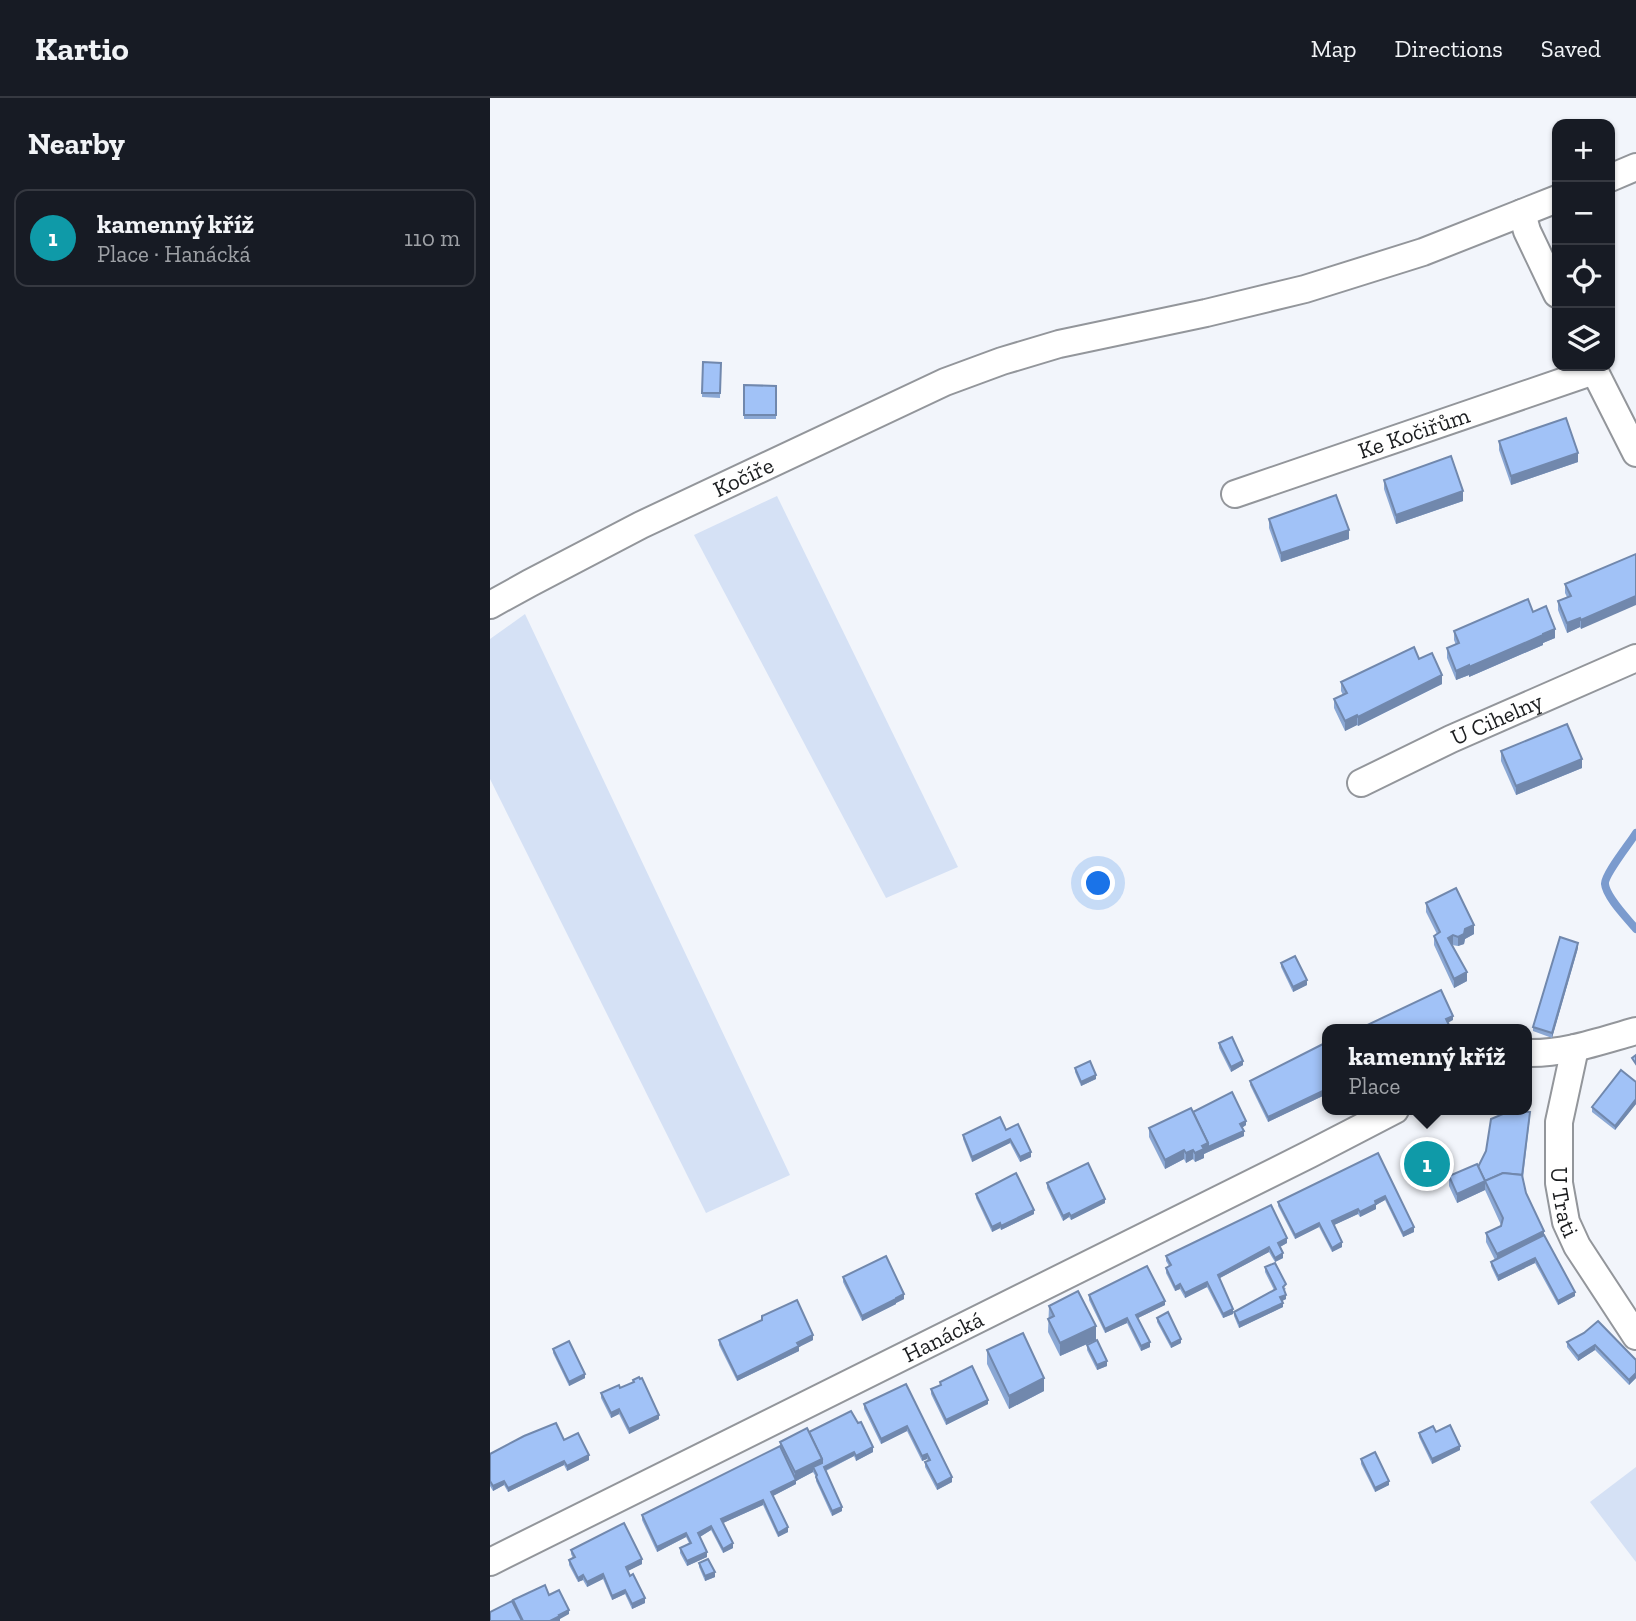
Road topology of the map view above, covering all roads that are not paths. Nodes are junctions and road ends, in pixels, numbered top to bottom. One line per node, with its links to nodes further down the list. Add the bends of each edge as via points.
1 (1636, 167): 2 (street)
2 (1615, 176)
3 (1552, 201): 4 (street, Kočíře)
4 (1522, 213): 5 (street); 10 (street, Kočíře, via 1423,252 1305,289 1059,344 945,382 628,532)
5 (1552, 284)
6 (1584, 371): 9 (street, Ke Kočiřům)
7 (1595, 371): 8 (street)
8 (1636, 453)
9 (1235, 494)
10 (490, 606)
11 (1636, 658): 12 (street, U Cihelny)
12 (1361, 783)
13 (1636, 1031): 14 (street)
14 (1575, 1048): 15 (street); 17 (street, U Trati, via 1559,1122 1559,1183 1566,1222)
15 (1532, 1052)
16 (1385, 1115): 18 (street, Hanácká)
17 (1636, 1336)
18 (490, 1562)

